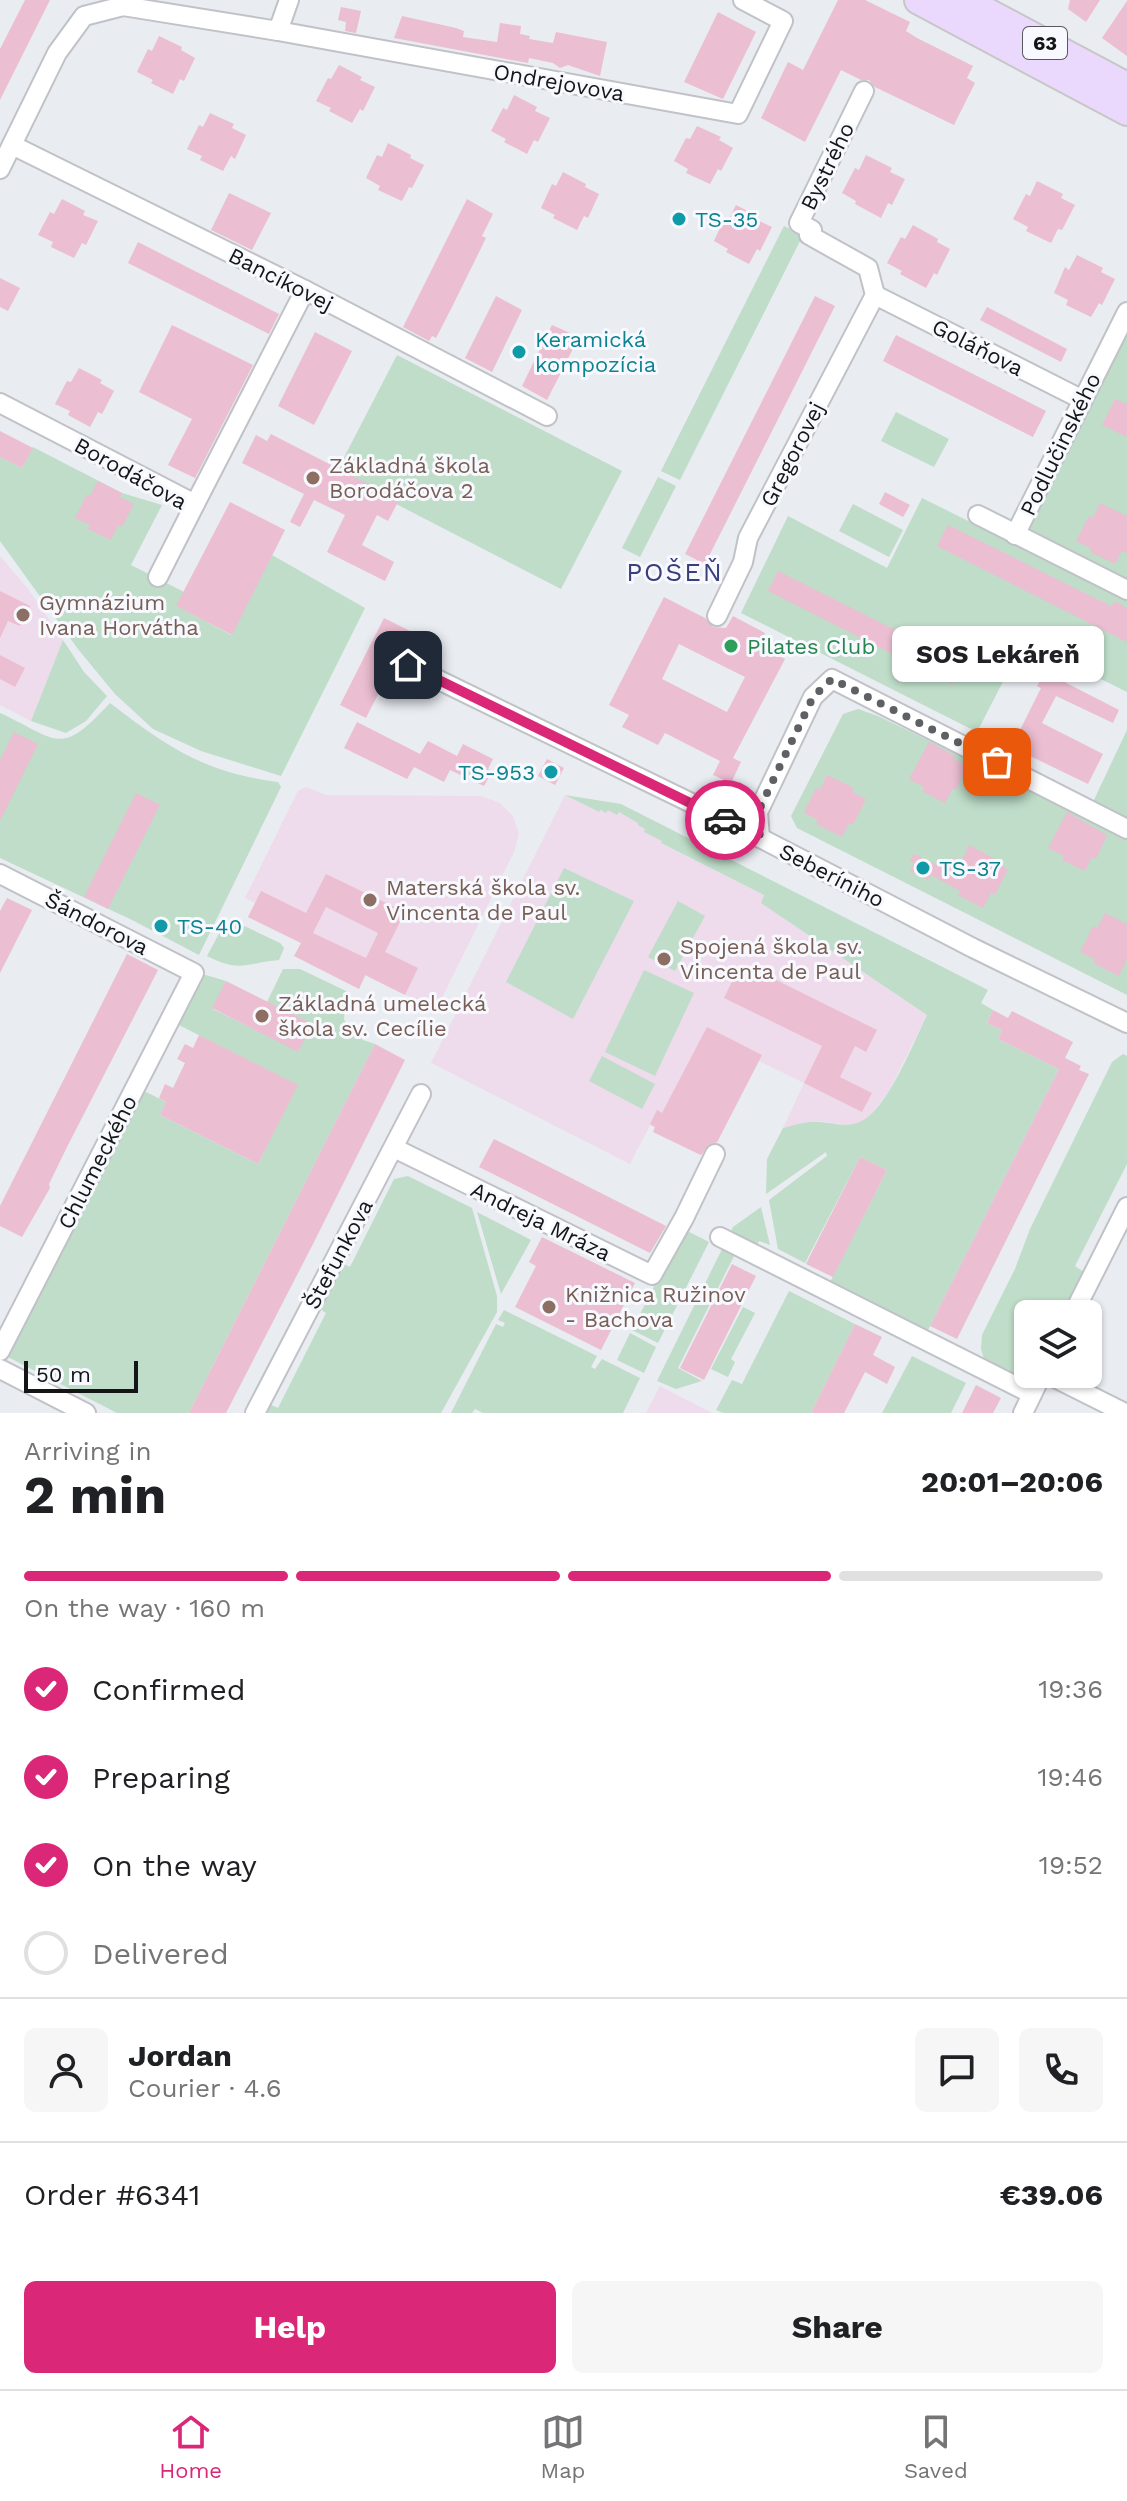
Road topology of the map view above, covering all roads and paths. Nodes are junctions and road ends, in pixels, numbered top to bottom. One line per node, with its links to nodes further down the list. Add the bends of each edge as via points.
1 (289, 0): 6 (street)
2 (743, 0): 6 (street, Ondrejovova, via 783,21 738,114)
3 (919, 0): 9 (main road, 63)
4 (963, 0): 7 (main road, 63)
5 (122, 3): 6 (street, Ondrejovova); 10 (street, Ondrejovova, via 78,23 57,53)
6 (278, 31)
7 (1127, 87)
8 (864, 91): 13 (street, Bystrého, via 799,223 812,230 809,235 868,268)
9 (1127, 111)
10 (12, 145): 11 (street, Ondrejovova); 12 (street, Bancíkovej)
11 (0, 169)
12 (305, 290): 17 (street, Bancíkovej); 18 (street)
13 (875, 295): 15 (street, Goláňova); 23 (street, Gregorovej, via 748,538 743,562)
14 (1127, 312): 15 (street, Podlučinského)
15 (1081, 399): 20 (street, Podlučinského)
16 (0, 403): 18 (street, Borodáčova)
17 (547, 416)
18 (195, 504): 21 (street, Borodáčova)
19 (978, 515): 20 (street)
20 (1015, 535): 22 (street)
21 (158, 577)
22 (1127, 590)
23 (717, 616)
24 (408, 665): 26 (street, Seberíniho)
25 (1127, 829): 26 (street, via 832,679 813,697 758,812)
26 (760, 838): 29 (street, Seberíniho)
27 (0, 874): 28 (street, Šándorova)
28 (194, 973): 36 (street, Chlumeckého)
29 (1127, 1023)
30 (421, 1094): 31 (street, Štefunkova)
31 (394, 1148): 32 (street, Andreja Mráza, via 652,1275); 42 (street, Štefunkova)
32 (715, 1154)
33 (1127, 1207): 35 (street)
34 (720, 1237): 40 (street)
35 (1080, 1300)
36 (0, 1351)
37 (0, 1369): 41 (street)
38 (1036, 1388): 40 (street)
39 (1074, 1388): 44 (street)
40 (1032, 1394): 43 (street)
41 (86, 1413)
42 (255, 1413)
43 (1023, 1413)
44 (1125, 1413)

